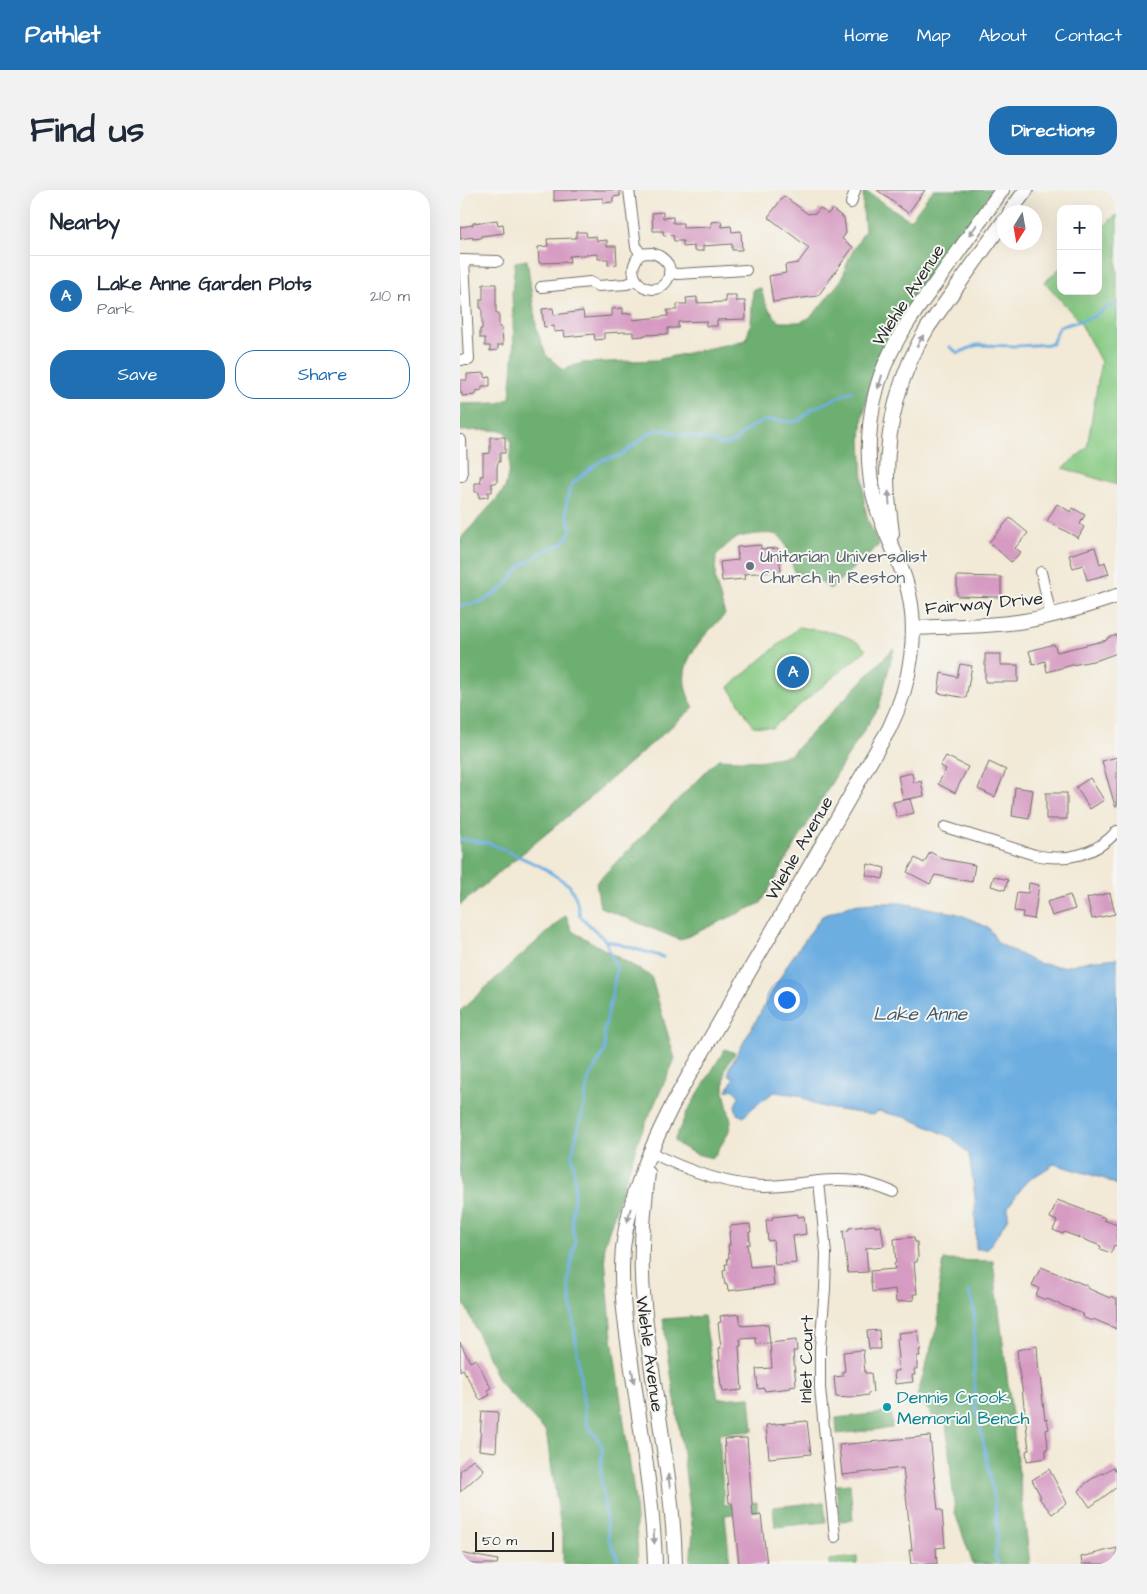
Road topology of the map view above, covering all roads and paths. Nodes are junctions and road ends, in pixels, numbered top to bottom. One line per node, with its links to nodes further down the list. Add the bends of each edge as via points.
1 (629, 190): 8 (street, via 636,247)
2 (855, 190): 5 (street)
3 (1002, 190): 18 (main road, Wiehle Avenue, one-way to 18, via 910,319 884,366 869,441 870,473 874,500)
4 (1026, 190): 6 (main road)
5 (851, 203)
6 (1015, 205)
7 (997, 231): 18 (main road, Wiehle Avenue, one-way to 7, via 887,478 898,392 923,336)
8 (641, 254): 12 (street, via 661,256 668,262); 13 (street, via 633,269)
9 (462, 260): 10 (street); 15 (street, via 469,360)
10 (498, 261)
11 (746, 270): 12 (street)
12 (669, 273): 13 (street, via 666,282 658,288 649,289)
13 (636, 280): 14 (street, via 627,284 598,286 590,282)
14 (541, 287)
15 (460, 360)
16 (460, 440): 17 (street)
17 (460, 476)
18 (893, 547): 22 (main road, Wiehle Avenue, via 908,588)
19 (1041, 572): 21 (street)
20 (1117, 596): 21 (main road, Fairway Drive)
21 (1051, 616): 22 (main road, Fairway Drive, via 1001,624)
22 (913, 628): 25 (main road, Wiehle Avenue, via 909,672 899,710 700,1054)
23 (945, 827): 24 (street, via 1035,856 1062,859 1101,846)
24 (1117, 831)
25 (650, 1152): 26 (street, via 716,1178 738,1183 776,1186); 29 (main road, Wiehle Avenue, one-way to 29, via 628,1217 622,1278 625,1323 651,1500); 30 (main road, Wiehle Avenue, one-way to 25, via 671,1500 642,1283 642,1231)
26 (819, 1181): 27 (street, via 857,1181); 28 (street, Inlet Court, via 826,1254 820,1388)
27 (893, 1192)
28 (835, 1537)
29 (654, 1564)
30 (675, 1564)

